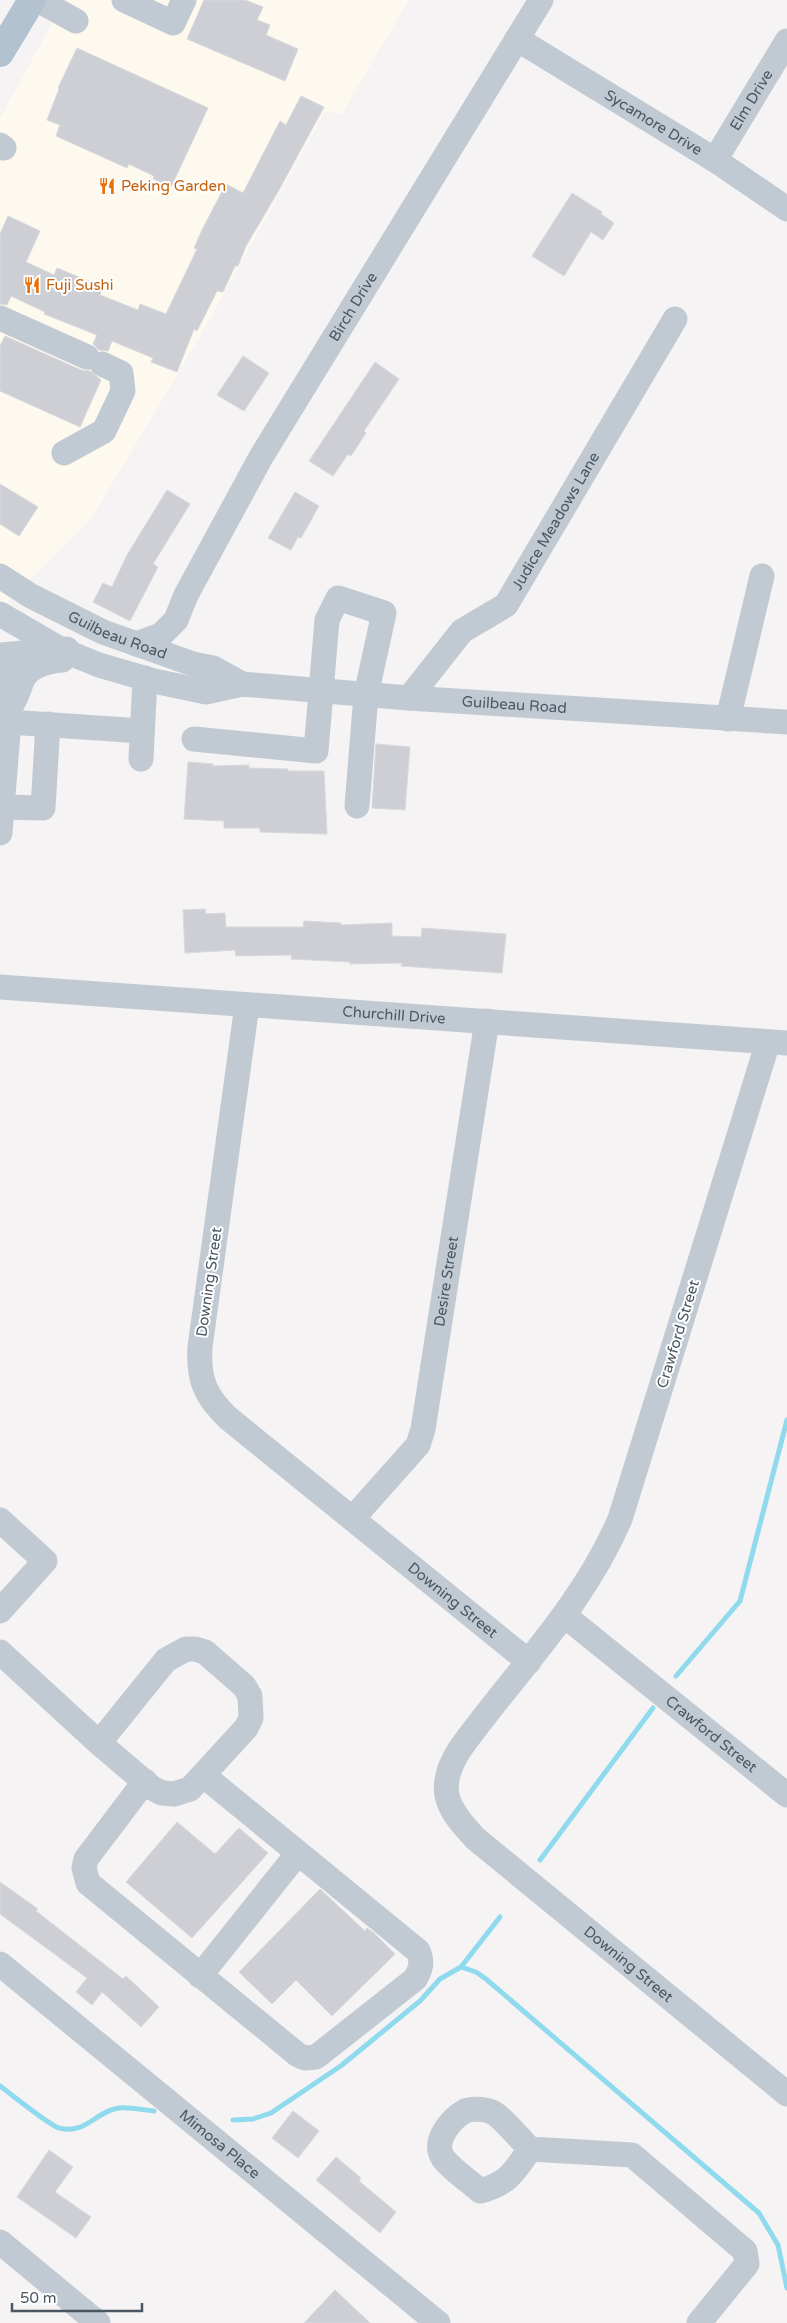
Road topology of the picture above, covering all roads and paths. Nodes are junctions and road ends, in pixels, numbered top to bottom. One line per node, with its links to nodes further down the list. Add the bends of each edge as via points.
1 (32, 0): 9 (main road)
2 (38, 0): 6 (street)
3 (124, 0): 4 (street, via 173,24)
4 (184, 0)
5 (541, 0): 7 (street, Birch Drive)
6 (76, 21)
7 (517, 39): 10 (street, Sycamore Drive); 20 (street, Birch Drive, via 261,457 186,595)
8 (787, 41): 10 (street, Elm Drive)
9 (0, 54)
10 (715, 160): 11 (street, Sycamore Drive)
11 (787, 209)
12 (0, 318): 14 (street)
13 (675, 319): 30 (street, Judice Meadows Lane, via 506,605 462,631)
14 (59, 345): 15 (street); 15 (street, via 85,346 113,358)
15 (104, 365): 16 (street, via 123,391 104,431)
16 (64, 453)
17 (0, 576): 21 (street, Guilbeau Road, via 65,614)
18 (762, 576): 32 (street)
19 (0, 614): 22 (street, Guilbeau Road)
20 (176, 620): 21 (street, Birch Drive, via 162,635); 25 (street, via 184,651)
21 (136, 644): 25 (street, Guilbeau Road)
22 (62, 650): 23 (street); 24 (street, Guilbeau Road); 25 (street, via 98,646 154,665)
23 (10, 655): 31 (street)
24 (85, 659): 26 (street, Guilbeau Road); 31 (street, via 45,662 33,669 23,679)
25 (193, 664): 27 (street, Guilbeau Road, via 213,668)
26 (145, 678): 27 (street, Guilbeau Road, via 206,692); 35 (street)
27 (242, 684): 28 (street, Guilbeau Road)
28 (322, 690): 29 (street, Guilbeau Road); 29 (street, via 327,620 338,598 384,613); 36 (street, via 316,750)
29 (366, 695): 30 (street, Guilbeau Road); 38 (street)
30 (409, 698): 32 (street, Guilbeau Road)
31 (10, 715): 34 (street); 39 (street)
32 (728, 718): 33 (street, Guilbeau Road)
33 (787, 722)
34 (48, 724): 35 (street); 39 (street, via 43,808)
35 (142, 730): 37 (street)
36 (194, 739)
37 (140, 760)
38 (358, 806)
39 (2, 807): 40 (street)
40 (0, 833)
41 (0, 987): 42 (street, Churchill Drive)
42 (247, 1004): 43 (street, Churchill Drive); 45 (street, Downing Street, via 202,1337 200,1374 209,1396 225,1414)
43 (487, 1021): 44 (street, Churchill Drive); 45 (street, Desire Street, via 423,1429 418,1445)
44 (778, 1042): 48 (street, Crawford Street, via 620,1520 594,1572)
45 (353, 1518): 50 (street, Downing Street)
46 (0, 1520): 47 (street, via 45,1561)
47 (4, 1599)
48 (565, 1616): 50 (street, Crawford Street); 54 (street, Crawford Street)
49 (0, 1652): 51 (street)
50 (528, 1662): 58 (street, Downing Street, via 474,1728 449,1765 445,1783 454,1812 476,1839)
51 (99, 1743): 52 (street, via 166,1660 175,1653 195,1649 205,1652 244,1686 252,1707 246,1728); 53 (street)
52 (203, 1776): 53 (street, via 190,1789 174,1794 162,1793); 55 (street)
53 (145, 1781): 57 (street, via 86,1858 84,1874 92,1889)
54 (787, 1795)
55 (298, 1853): 57 (street); 57 (street, via 418,1951 422,1961 415,1979 322,2054 310,2058 298,2055)
56 (0, 1964): 62 (street, Mimosa Place)
57 (200, 1976)
58 (787, 2094)
59 (530, 2149): 63 (street, via 632,2156 745,2251 747,2264)
60 (0, 2242): 61 (street)
61 (98, 2323)
62 (438, 2323)
63 (699, 2323)

